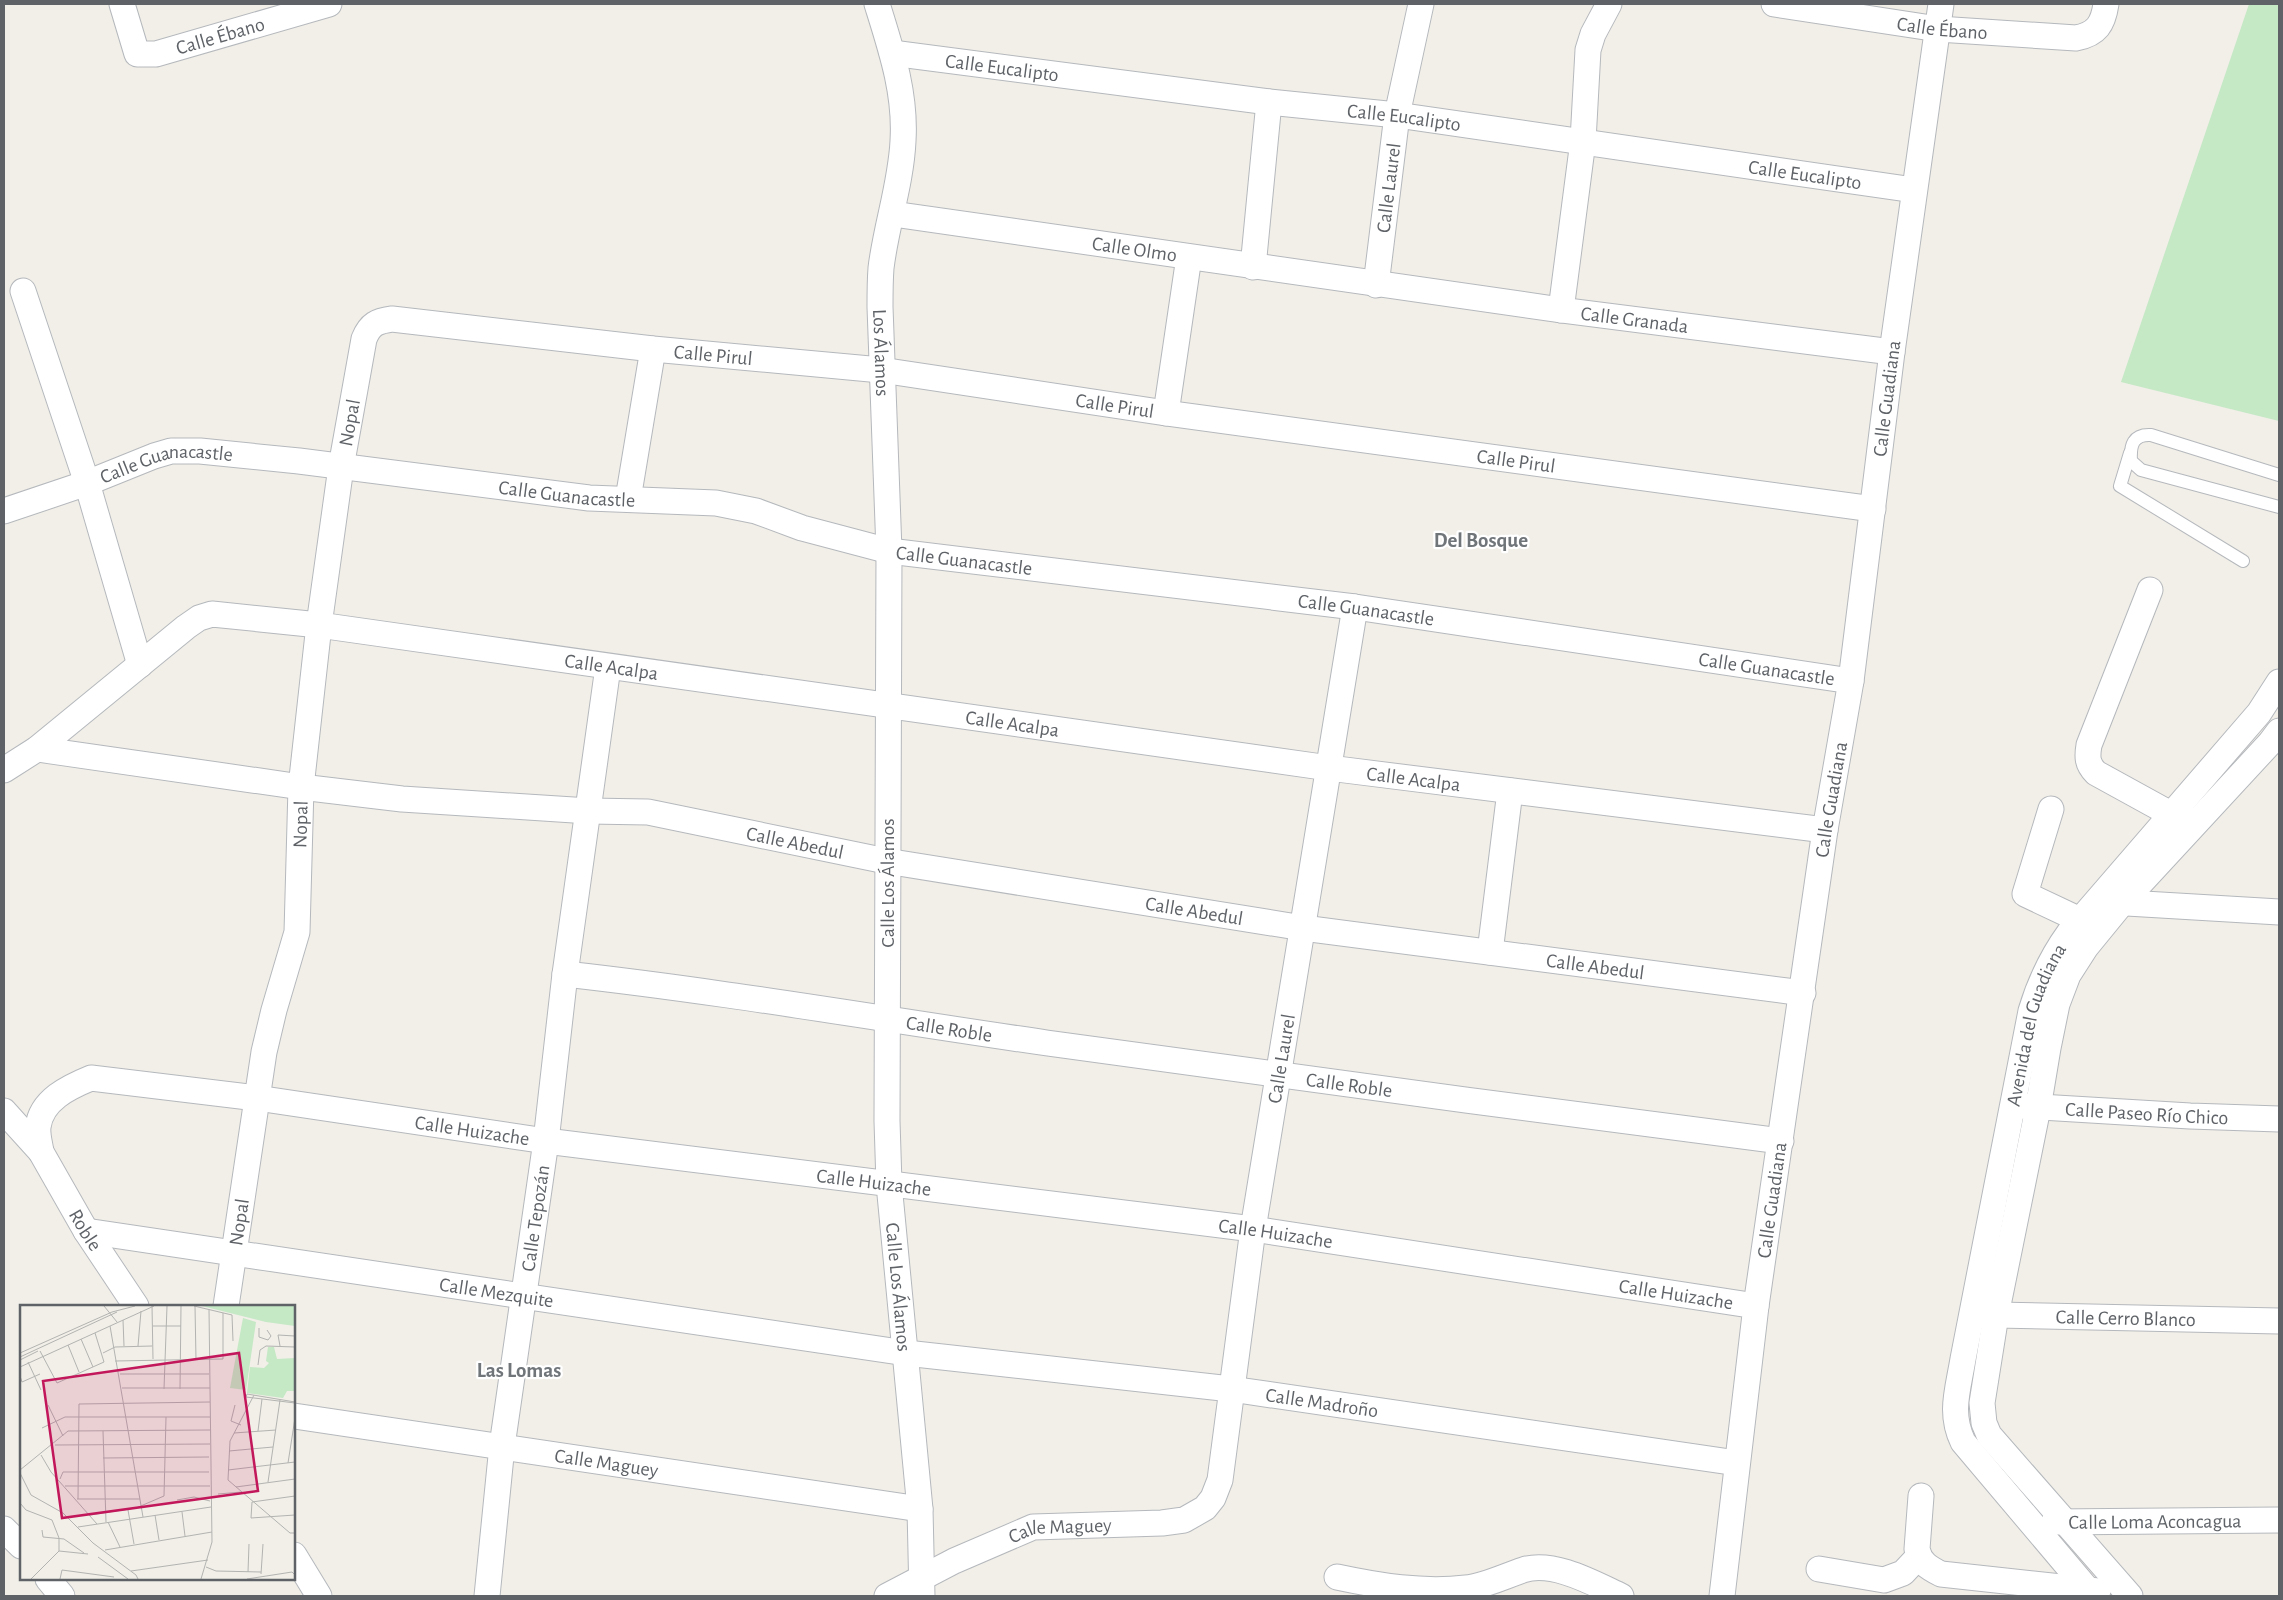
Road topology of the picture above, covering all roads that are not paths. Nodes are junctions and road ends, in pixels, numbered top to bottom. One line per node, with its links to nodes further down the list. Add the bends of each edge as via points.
1 (122, 4): 2 (street, Calle Ébano, via 138,54 156,54)
2 (329, 4)
3 (877, 4): 11 (street, Los Álamos)
4 (1421, 4): 13 (street, Calle Laurel)
5 (1609, 4): 14 (street, via 1588,50)
6 (1774, 4): 7 (street, Calle Ébano)
7 (1780, 4): 10 (street, Calle Ébano)
8 (1941, 4): 10 (street, Calle Guadiana)
9 (2105, 11): 10 (street, Calle Ébano, via 2097,28 2088,36 2076,38)
10 (1938, 29): 15 (street, Calle Guadiana)
11 (892, 53): 12 (street, Calle Eucalipto); 16 (street, Los Álamos, via 903,118 903,143)
12 (1270, 102): 13 (street, Calle Eucalipto); 18 (street)
13 (1397, 115): 14 (street, Calle Eucalipto); 19 (street, Calle Laurel)
14 (1583, 141): 15 (street, Calle Eucalipto); 21 (street)
15 (1914, 190): 24 (street, Calle Guadiana)
16 (893, 214): 17 (street, Calle Olmo); 25 (street, Los Álamos, via 881,268)
17 (1189, 257): 18 (street, Calle Olmo); 26 (street)
18 (1253, 266): 19 (street, Calle Olmo)
19 (1376, 285): 21 (street, Calle Granada)
20 (23, 291): 30 (street)
21 (1560, 310): 24 (street, Calle Granada)
22 (364, 339): 23 (street, Calle Pirul, via 368,329 378,321 392,320); 28 (street, Nopal)
23 (653, 349): 25 (street, Calle Pirul); 31 (street)
24 (1892, 352): 33 (street, Calle Guadiana)
25 (881, 370): 26 (street, Calle Pirul); 35 (street, Los Álamos)
26 (1166, 412): 33 (street, Calle Pirul)
27 (2130, 451): 29 (lane, via 2136,438 2151,435); 32 (lane, via 2130,461 2141,470); 36 (lane, via 2120,486)
28 (341, 467): 30 (street, Calle Guanacastle, via 210,452 171,451); 31 (street, Calle Guanacastle, via 589,498); 39 (street, Nopal)
29 (2279, 474)
30 (87, 483): 34 (street, Calle Guanacastle); 40 (street)
31 (628, 499): 35 (street, Calle Guanacastle, via 716,504 756,511 802,528)
32 (2279, 507)
33 (1873, 509): 42 (street, Calle Guadiana)
34 (4, 511)
35 (889, 551): 38 (street, Calle Guanacastle); 44 (street, Los Álamos)
36 (2243, 561)
37 (2150, 590): 53 (street, via 2087,755 2089,766 2096,774)
38 (1355, 607): 42 (street, Calle Guanacastle); 47 (street, Calle Laurel)
39 (319, 626): 40 (street, Calle Acalpa, via 212,614 199,618); 41 (street, Calle Acalpa); 49 (street, Nopal)
40 (140, 665): 46 (street)
41 (608, 667): 44 (street, Calle Acalpa); 52 (street, Calle Tepozán)
42 (1851, 681): 55 (street, Calle Guadiana)
43 (2279, 682): 53 (street, Avenida del Guadiana, via 2259,713)
44 (890, 707): 47 (street, Calle Acalpa); 56 (street, Calle Los Álamos)
45 (2279, 731): 54 (street, Avenida del Guadiana)
46 (37, 749): 48 (street); 49 (street, Calle Abedul)
47 (1329, 768): 50 (street, Calle Acalpa); 61 (street, Calle Laurel)
48 (4, 770)
49 (300, 788): 52 (street, Calle Abedul, via 402,799); 67 (street, Nopal, via 297,932 274,1010)
50 (1510, 791): 55 (street, Calle Acalpa); 62 (street)
51 (2051, 809): 60 (street, via 2025,894)
52 (589, 811): 56 (street, Calle Abedul, via 648,812); 63 (street, Calle Tepozán)
53 (2172, 814): 54 (street); 57 (street, Avenida del Guadiana)
54 (2193, 826): 58 (street, Avenida del Guadiana)
55 (1826, 830): 64 (street, Calle Guadiana)
56 (886, 861): 61 (street, Calle Abedul); 65 (street, Calle Los Álamos)
57 (2095, 901): 58 (street); 60 (street, Avenida del Guadiana)
58 (2122, 903): 59 (street); 69 (street, Avenida del Guadiana, via 2068,975 2057,1004)
59 (2279, 912)
60 (2080, 920): 68 (street, Avenida del Guadiana, via 2052,956 2039,983)
61 (1303, 928): 62 (street, Calle Abedul); 66 (street, Calle Laurel)
62 (1490, 952): 64 (street, Calle Abedul)
63 (565, 974): 65 (street, Calle Roble, via 658,984); 72 (street, Calle Tepozán)
64 (1803, 993): 73 (street, Calle Guadiana)
65 (888, 1021): 66 (street, Calle Roble); 75 (street, Calle Los Álamos)
66 (1278, 1076): 73 (street, Calle Roble); 76 (street, Calle Laurel)
67 (257, 1098): 72 (street, Calle Huizache); 74 (street, Calle Huizache, via 91,1078 67,1088 47,1105 38,1127); 78 (street, Nopal)
68 (2013, 1105): 69 (street, Calle Paseo Río Chico); 83 (street, Avenida del Guadiana)
69 (2038, 1108): 71 (street, Calle Paseo Río Chico); 83 (street, Avenida del Guadiana)
70 (4, 1111): 74 (street)
71 (2279, 1119)
72 (546, 1141): 75 (street, Calle Huizache); 79 (street, Calle Tepozán)
73 (1781, 1141): 82 (street, Calle Guadiana)
74 (40, 1152): 77 (street, Roble)
75 (889, 1184): 76 (street, Calle Huizache); 85 (street, Calle Los Álamos)
76 (1252, 1229): 82 (street, Calle Huizache); 86 (street, Calle Laurel)
77 (86, 1231): 78 (street, Calle Mezquite); 80 (street, Roble)
78 (233, 1252): 79 (street, Calle Mezquite); 81 (street, Nopal)
79 (523, 1295): 85 (street, Calle Mezquite); 88 (street, Calle Tepozán)
80 (135, 1305)
81 (226, 1305)
82 (1756, 1306): 89 (street, Calle Guadiana)
83 (1984, 1313): 84 (street, Calle Cerro Blanco); 94 (street, Avenida del Guadiana, via 1984,1423 1989,1434); 95 (street, Avenida del Guadiana, via 1955,1405 1956,1427 1963,1442)
84 (2279, 1321)
85 (906, 1353): 86 (street, Calle Madroño); 91 (street, Calle Los Álamos)
86 (1231, 1389): 89 (street, Calle Madroño); 92 (street, Calle Laurel, via 1220,1480)
87 (295, 1416): 88 (street, Calle Maguey)
88 (502, 1446): 91 (street, Calle Maguey); 108 (street, Calle Tepozán)
89 (1737, 1463): 111 (street, Calle Guadiana)
90 (1921, 1496): 98 (street)
91 (920, 1508): 103 (street, Calle Los Álamos)
92 (1205, 1508): 103 (street, Calle Maguey, via 1184,1520 1162,1523 1033,1527 954,1561)
93 (2279, 1520): 94 (street, Calle Loma Aconcagua)
94 (2066, 1521): 95 (street, Calle Loma Aconcagua); 104 (street)
95 (2031, 1524): 105 (street)
96 (4, 1529): 97 (street)
97 (20, 1545)
98 (1919, 1556): 100 (street, via 1903,1573 1884,1580); 105 (street, via 1928,1567 1941,1574)
99 (295, 1557): 107 (street)
100 (1819, 1569)
101 (1337, 1577): 110 (street, via 1373,1585 1434,1590 1468,1588 1525,1569 1543,1568 1584,1578)
102 (49, 1580): 106 (street)
103 (922, 1587): 109 (street, Calle Maguey)
104 (2128, 1593): 105 (street)
105 (2091, 1594)
106 (62, 1596)
107 (319, 1596)
108 (487, 1596)
109 (887, 1596)
110 (1621, 1596)
111 (1722, 1596)

